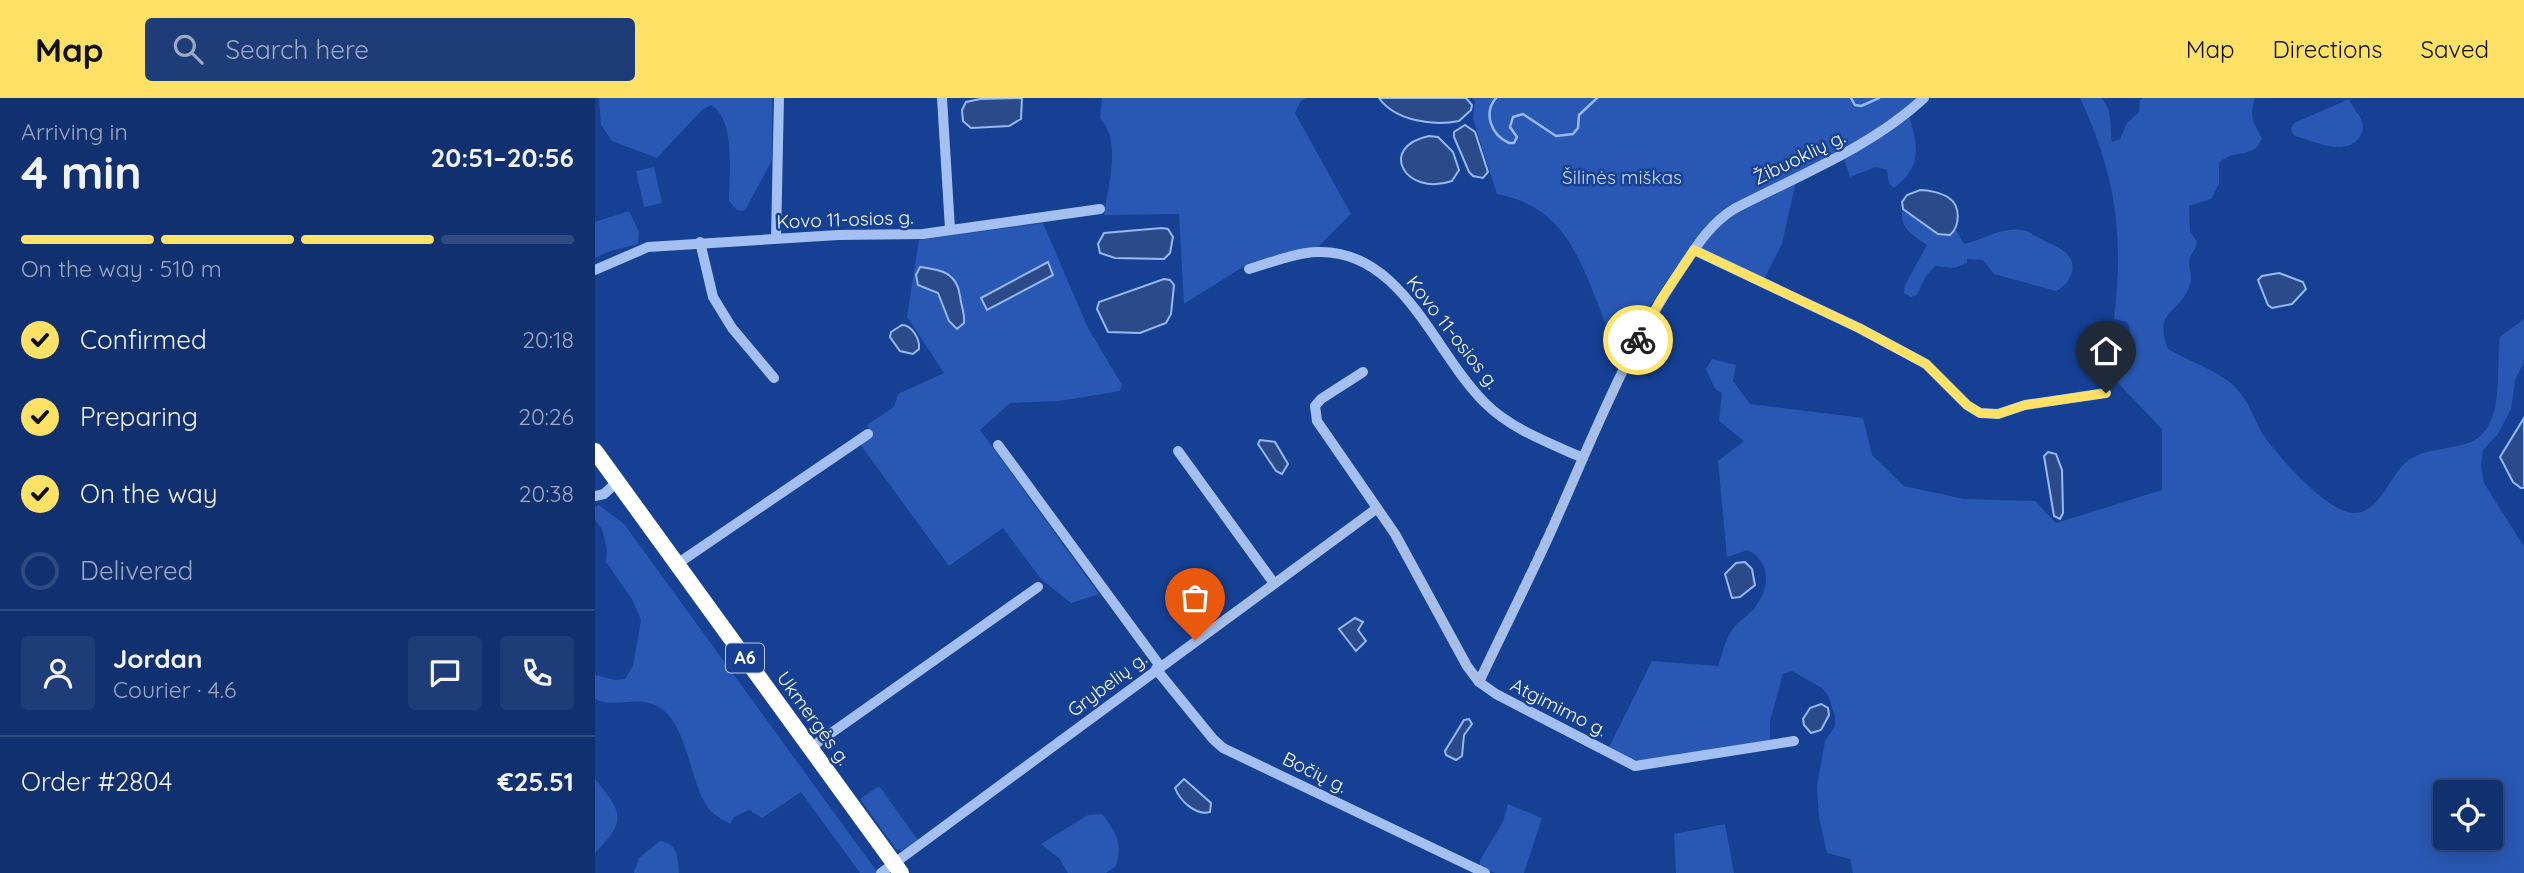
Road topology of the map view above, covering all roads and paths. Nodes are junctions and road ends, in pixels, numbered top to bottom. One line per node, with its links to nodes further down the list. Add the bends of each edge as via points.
1 (779, 98): 6 (street)
2 (942, 98): 5 (street)
3 (1924, 98): 8 (street, Žibuoklių g., via 1864,144 1720,218)
4 (1100, 209): 5 (street, Kovo 11-osios g.)
5 (950, 229): 6 (street, Kovo 11-osios g.)
6 (776, 239): 7 (street, Kovo 11-osios g.)
7 (700, 242): 10 (street, Kovo 11-osios g., via 648,247); 12 (street, via 713,298)
8 (1694, 250): 13 (street, via 1926,364 1980,413 1998,414 2025,405); 18 (street, Žibuoklių g., via 1646,324)
9 (1249, 269): 18 (street, Kovo 11-osios g., via 1315,252 1346,255 1364,263 1396,285 1483,401 1510,423)
10 (595, 270)
11 (1363, 372): 21 (street, Atgimimo g., via 1321,399 1314,414)
12 (774, 379)
13 (2106, 393)
14 (868, 434): 22 (street)
15 (998, 445): 25 (street, Bočių g.)
16 (595, 451): 19 (highway, Ukmergės g. / A6)
17 (1178, 451): 23 (street)
18 (1583, 458): 26 (street, Žibuoklių g.)
19 (617, 482): 20 (street); 22 (highway, Ukmergės g. / A6)
20 (595, 496)
21 (1376, 509): 23 (street, Grybelių g.); 26 (street, Atgimimo g., via 1395,534)
22 (677, 564): 28 (highway, Ukmergės g. / A6)
23 (1273, 582): 25 (street, Grybelių g.)
24 (1038, 587): 28 (street)
25 (1158, 667): 29 (street, Grybelių g.); 30 (street, Bočių g., via 1223,748)
26 (1479, 682): 27 (street, Atgimimo g., via 1635,766)
27 (1794, 741)
28 (810, 748): 29 (highway, Ukmergės g. / A6)
29 (892, 870)
30 (1485, 873)

